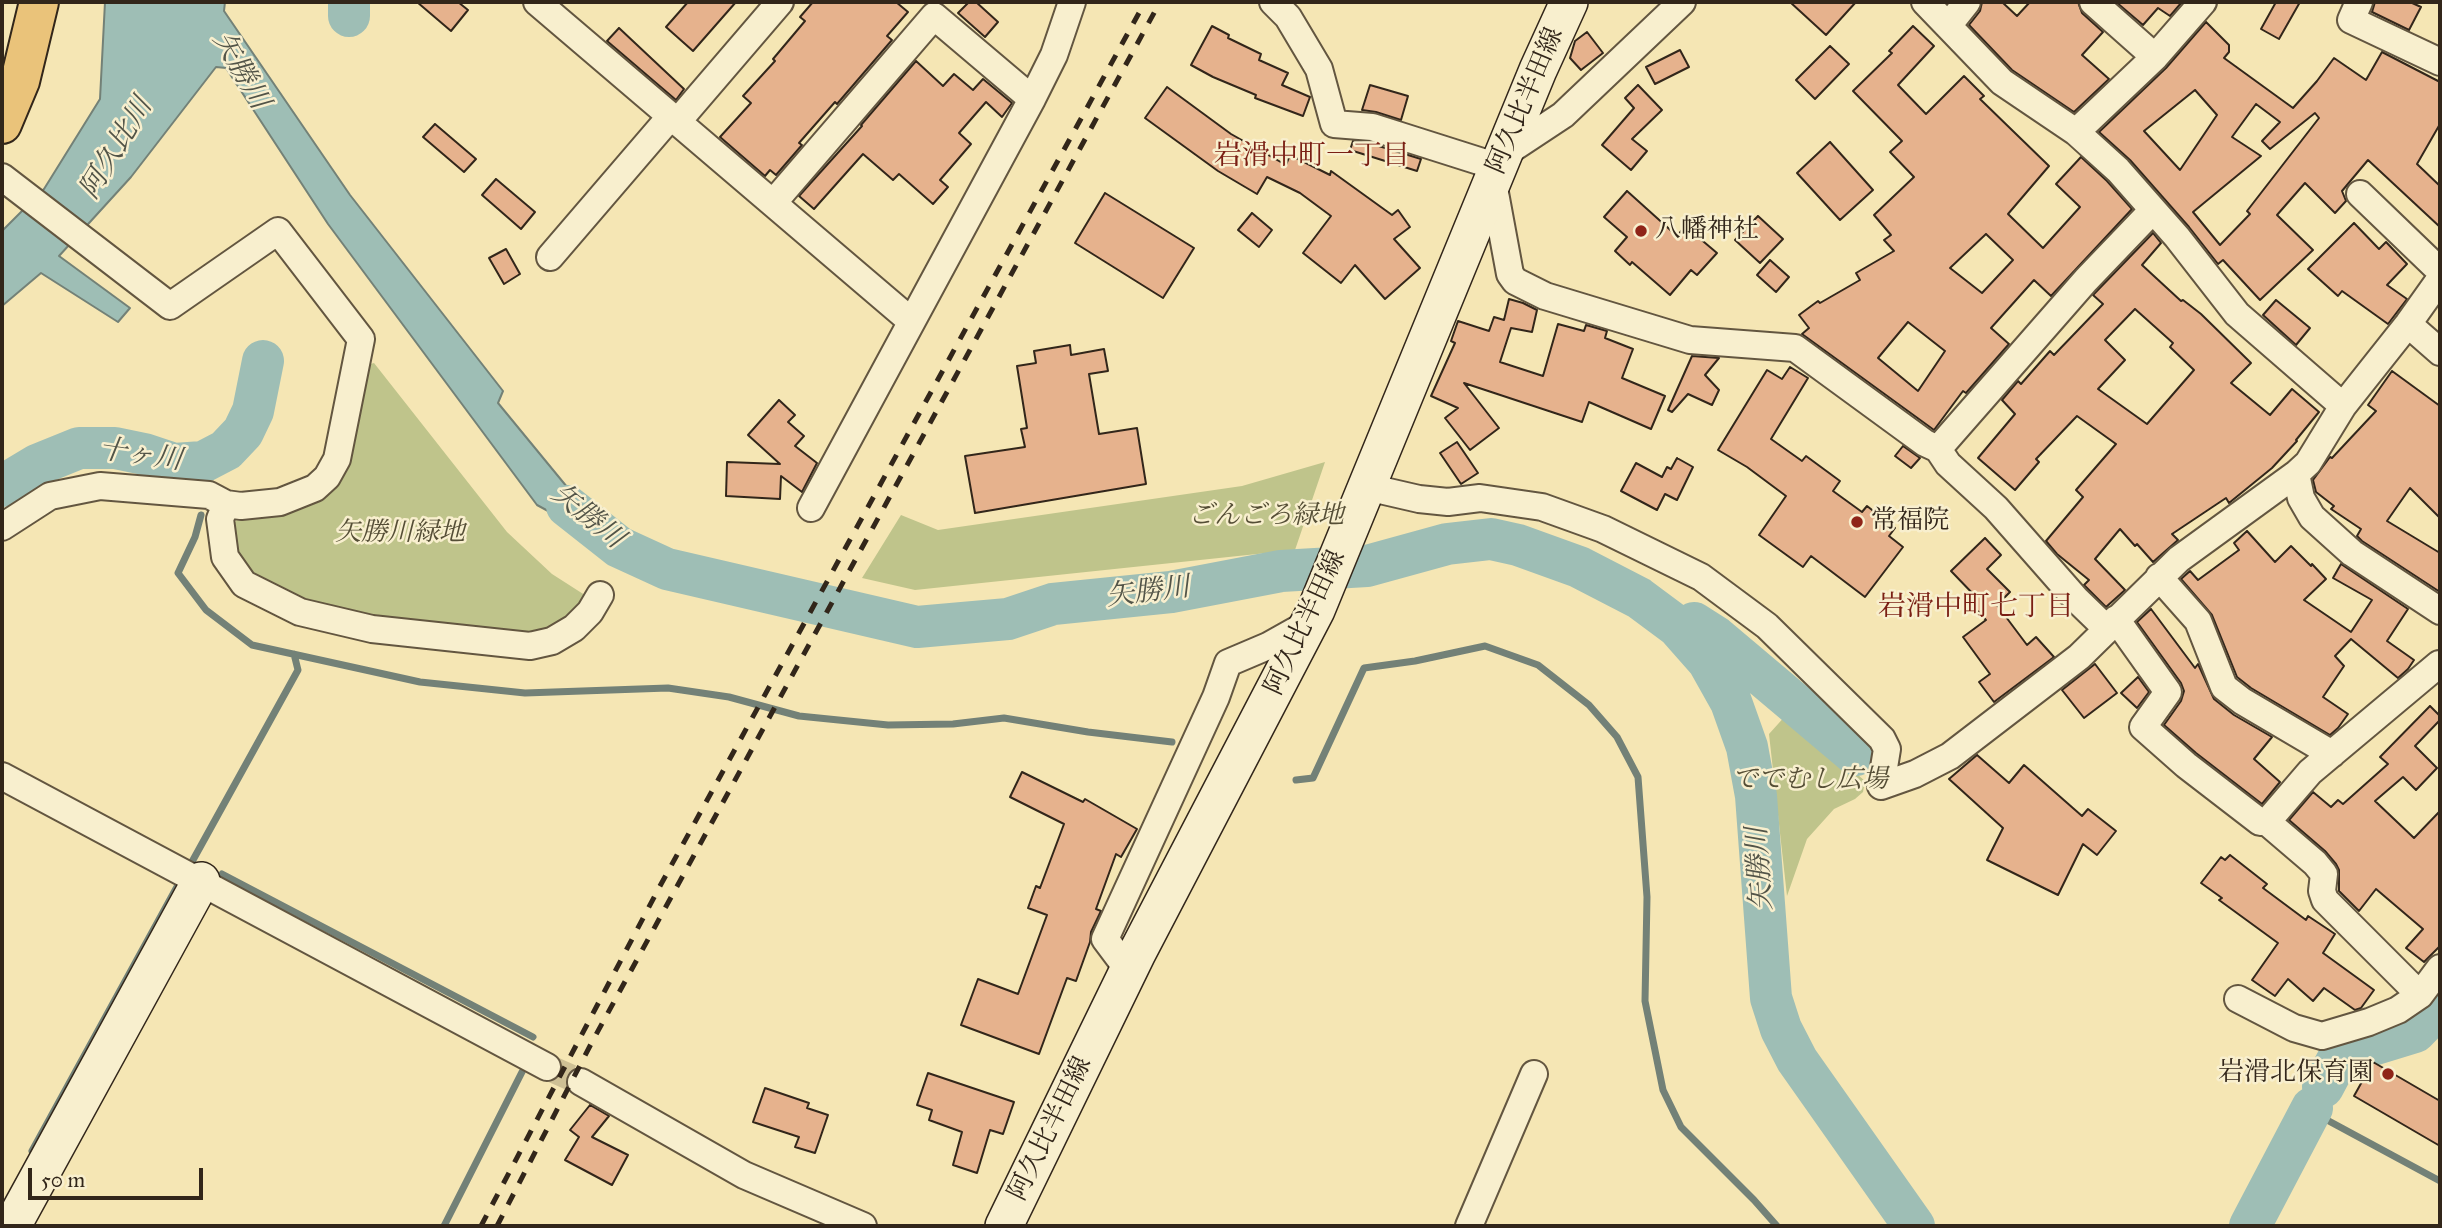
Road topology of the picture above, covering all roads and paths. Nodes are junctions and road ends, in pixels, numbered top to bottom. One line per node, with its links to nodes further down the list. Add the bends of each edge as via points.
1 (39, 2): 18 (main road, via 20,81)
2 (537, 2): 17 (street)
3 (780, 2): 17 (street)
4 (1072, 2): 16 (street, via 1054,55)
5 (1273, 2): 20 (street, via 1288,17 1319,69 1334,124 1372,127)
6 (1569, 2): 20 (main road, 阿久比半田線)
7 (1682, 2): 20 (street, via 1563,115)
8 (1925, 2): 13 (street)
9 (1967, 2): 13 (street)
10 (2093, 2): 14 (street)
11 (2203, 2): 14 (street)
12 (2359, 2): 15 (street, via 2351,20)
13 (1948, 26): 19 (street, via 2002,82)
14 (2155, 57): 19 (street)
15 (2440, 62)
16 (1032, 99): 23 (street, via 934,16); 28 (street)
17 (674, 119): 23 (street); 25 (street)
18 (2, 124)
19 (2076, 132): 24 (street)
20 (1498, 167): 32 (street, via 1510,274 1515,281 1545,296 1690,340 1794,348); 34 (main road, 阿久比半田線)
21 (7, 181): 35 (street, via 170,306 278,231 361,339 337,459 327,477 314,488 280,502)
22 (2360, 194): 26 (street)
23 (773, 203): 28 (street)
24 (2154, 210): 31 (street, via 2237,314); 32 (street)
25 (550, 257)
26 (2440, 271)
27 (2440, 279): 29 (street)
28 (911, 321): 36 (street)
29 (2408, 324): 30 (street); 31 (street)
30 (2440, 352)
31 (2343, 406): 33 (street, via 2308,463)
32 (1938, 449): 42 (street, via 2076,599)
33 (2296, 474): 38 (street); 40 (street, via 2301,498 2312,517 2352,552)
34 (1367, 487): 41 (main road, 阿久比半田線); 42 (street, via 1438,501 1480,498 1542,506 1603,529 1701,577 1767,626 1882,739 1887,749 1888,792 1950,756 2079,657)
35 (226, 504): 37 (street, via 209,495 100,486 50,496); 39 (street, via 220,519 225,557 244,584 300,612 372,629 530,646 552,641 574,628)
36 (811, 508)
37 (2, 527)
38 (2159, 577): 42 (street); 44 (street, via 2197,621 2224,687)
39 (600, 596)
40 (2440, 611)
41 (1313, 617): 49 (main road, 阿久比半田線); 49 (street, via 1268,646 1228,663 1105,939)
42 (2111, 624): 46 (street, via 2168,692 2143,727 2260,822)
43 (2440, 666): 44 (street)
44 (2332, 754): 46 (street)
45 (2, 776): 47 (street)
46 (2267, 821): 50 (street, via 2324,874 2325,900)
47 (201, 881): 52 (street); 55 (main road)
48 (2440, 968): 50 (street)
49 (1129, 971): 57 (main road, 阿久比半田線)
50 (2420, 995): 51 (street, via 2398,1010 2322,1036 2294,1028)
51 (2238, 999)
52 (547, 1067)
53 (1534, 1074): 58 (street)
54 (581, 1082): 56 (street, via 744,1175)
55 (12, 1226)
56 (863, 1226)
57 (1004, 1226)
58 (1469, 1226)

